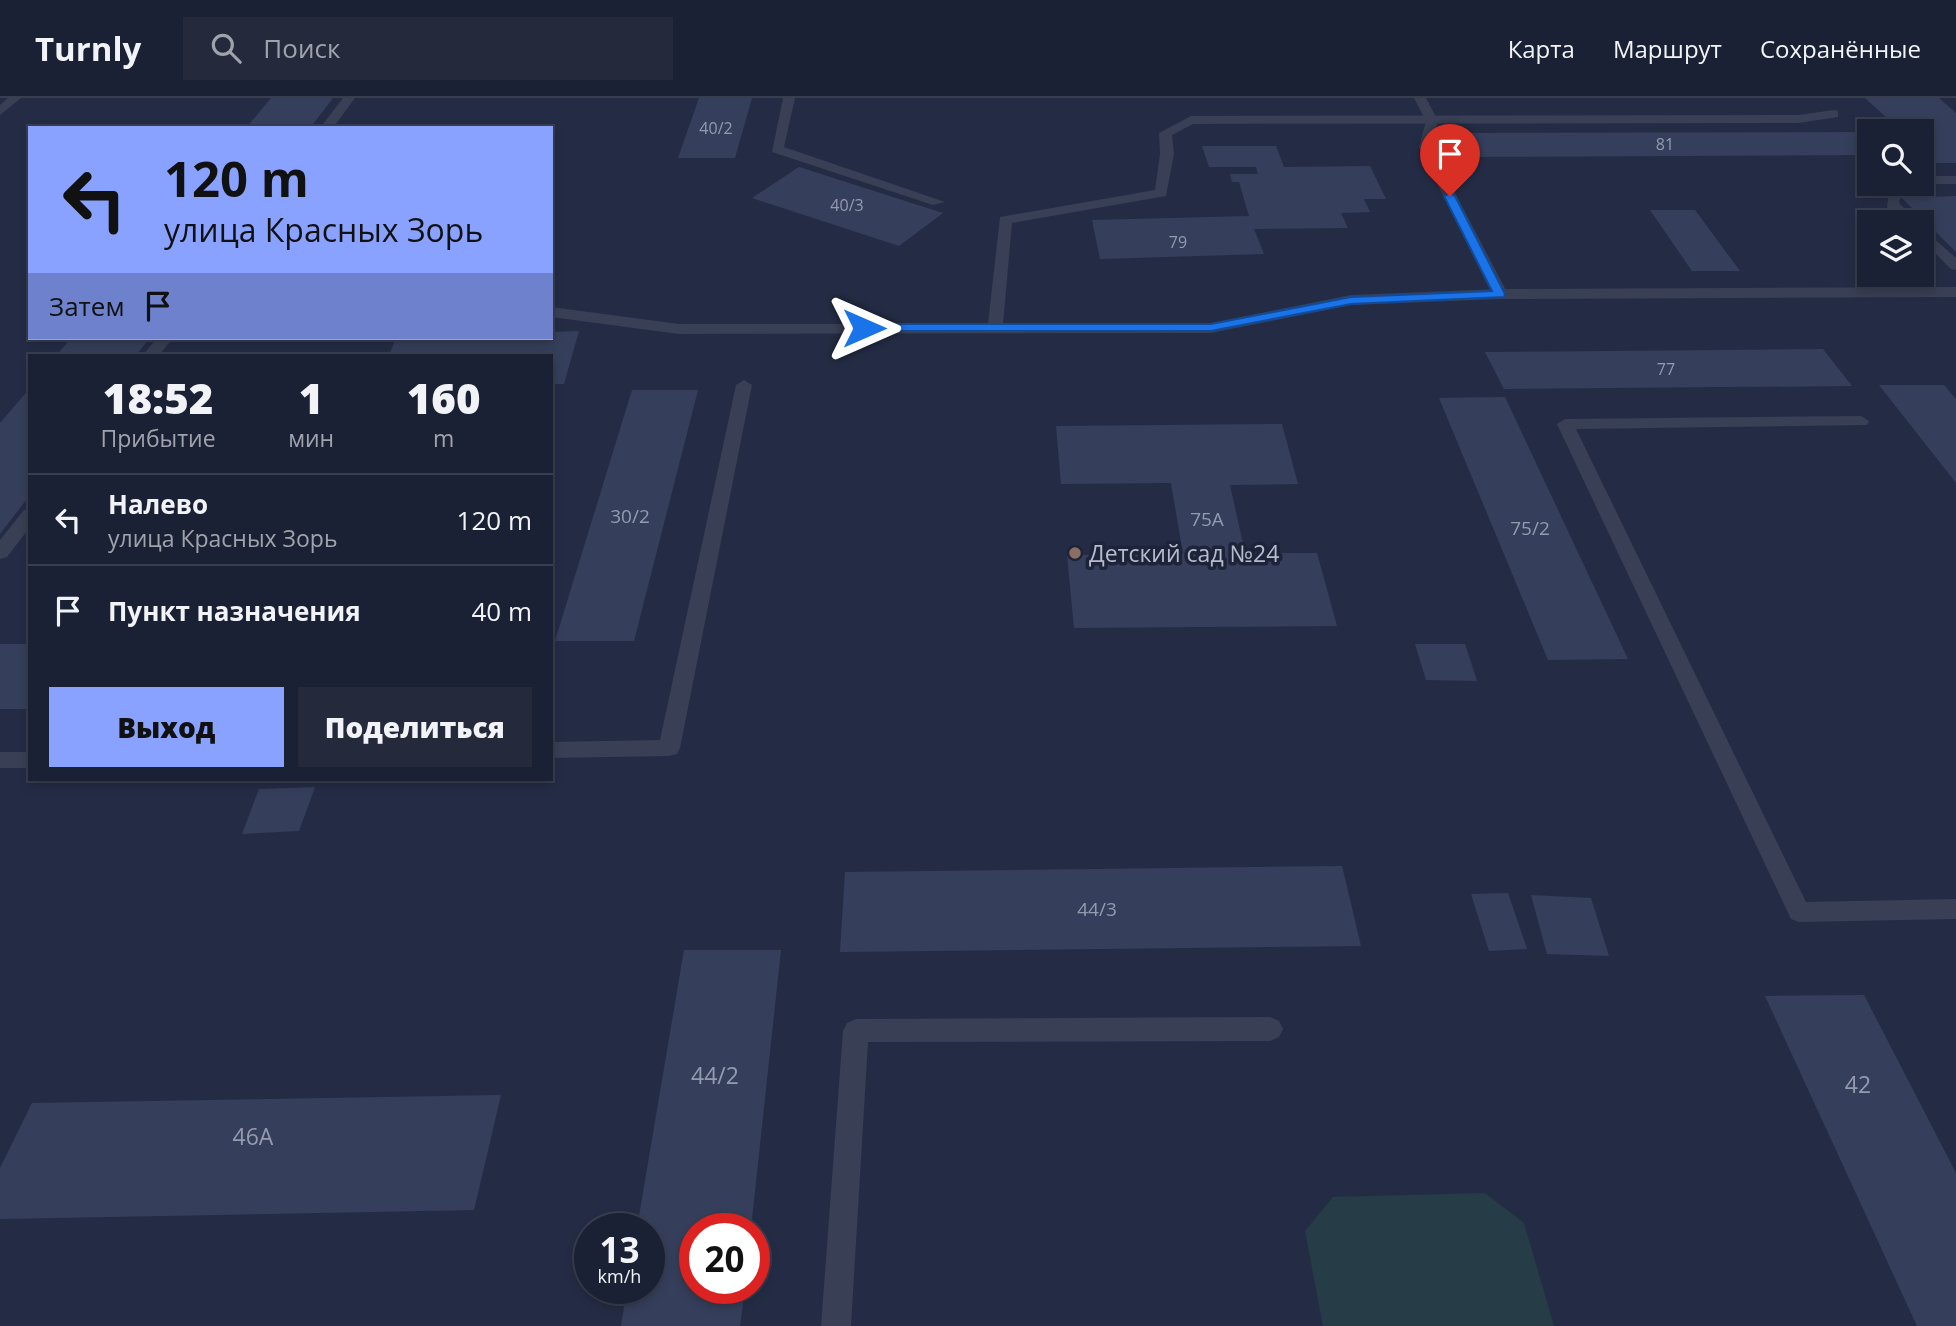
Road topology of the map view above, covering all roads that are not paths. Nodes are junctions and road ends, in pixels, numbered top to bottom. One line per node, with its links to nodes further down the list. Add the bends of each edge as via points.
1 (15, 98): 5 (street)
2 (349, 98): 8 (street)
3 (789, 98): 11 (street, via 777,149)
4 (1420, 98): 7 (street)
5 (0, 111)
6 (1834, 114): 7 (street, via 1798,119)
7 (1432, 121): 15 (street, via 1424,147); 17 (street, via 1191,120 1165,132 1161,192 1005,220)
8 (328, 126)
9 (1934, 180): 10 (street)
10 (1956, 180)
11 (938, 202)
12 (1934, 244): 13 (street)
13 (1956, 266)
14 (1956, 292): 15 (street)
15 (1500, 294): 17 (street, via 1351,300 1211,328)
16 (553, 312): 17 (street, via 679,329)
17 (996, 327)
18 (163, 340): 19 (street)
19 (153, 354)
20 (744, 386): 24 (street, via 669,748)
21 (1861, 421): 27 (street, via 1565,424 1799,912)
22 (28, 517): 23 (street)
23 (0, 553)
24 (553, 750)
25 (28, 760): 26 (street)
26 (0, 761)
27 (1956, 909)
28 (1270, 1029): 29 (street, via 856,1031)
29 (836, 1326)

